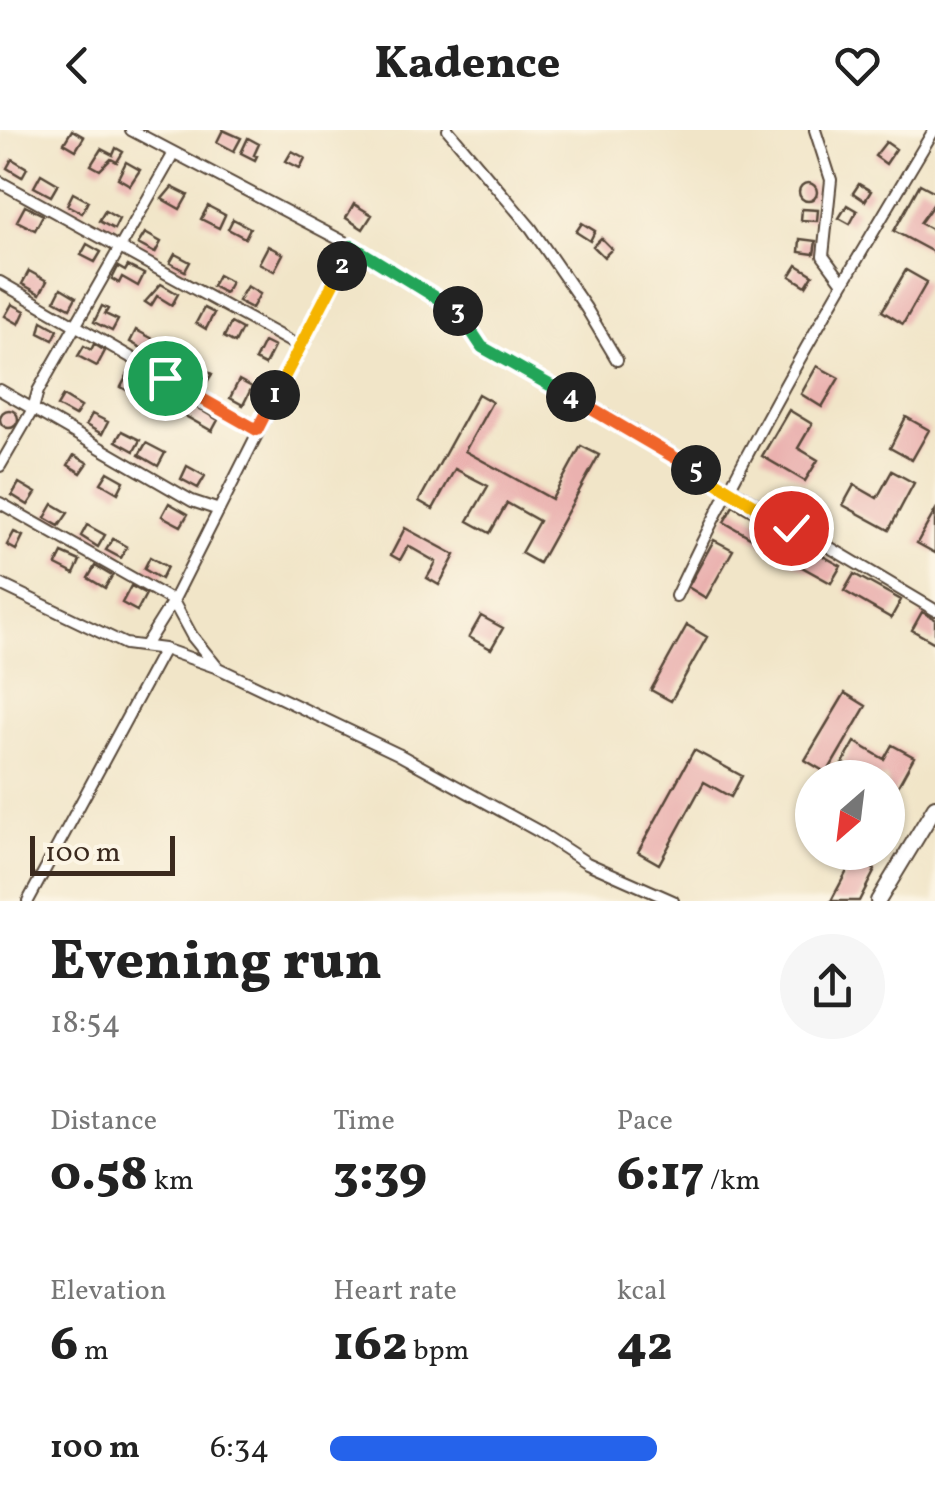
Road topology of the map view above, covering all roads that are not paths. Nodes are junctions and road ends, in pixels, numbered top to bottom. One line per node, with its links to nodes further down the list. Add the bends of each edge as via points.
1 (131, 130): 5 (street)
2 (448, 130): 13 (street, via 531,228)
3 (815, 130): 10 (street, via 831,180 823,256)
4 (934, 130): 10 (street)
5 (174, 152): 7 (street); 8 (street)
6 (0, 182): 8 (street)
7 (352, 246): 12 (street); 18 (street, via 457,310 482,347)
8 (120, 250): 11 (street); 12 (street)
9 (0, 282): 11 (street)
10 (843, 282): 18 (street)
11 (76, 323): 15 (street); 16 (street)
12 (300, 347): 16 (street)
13 (617, 360)
14 (0, 390): 15 (street)
15 (34, 409): 17 (street); 20 (street)
16 (257, 430): 20 (street)
17 (0, 466)
18 (728, 490): 22 (street); 24 (street)
19 (0, 503): 23 (street)
20 (218, 510): 23 (street)
21 (0, 584): 25 (street, via 125,644)
22 (676, 596)
23 (174, 600): 25 (street); 27 (street)
24 (935, 610)
25 (146, 644): 26 (street)
26 (164, 649): 27 (street); 29 (street)
27 (218, 668): 30 (street, via 398,754 586,863)
28 (935, 806): 31 (street)
29 (28, 901)
30 (673, 901)
31 (878, 901)

